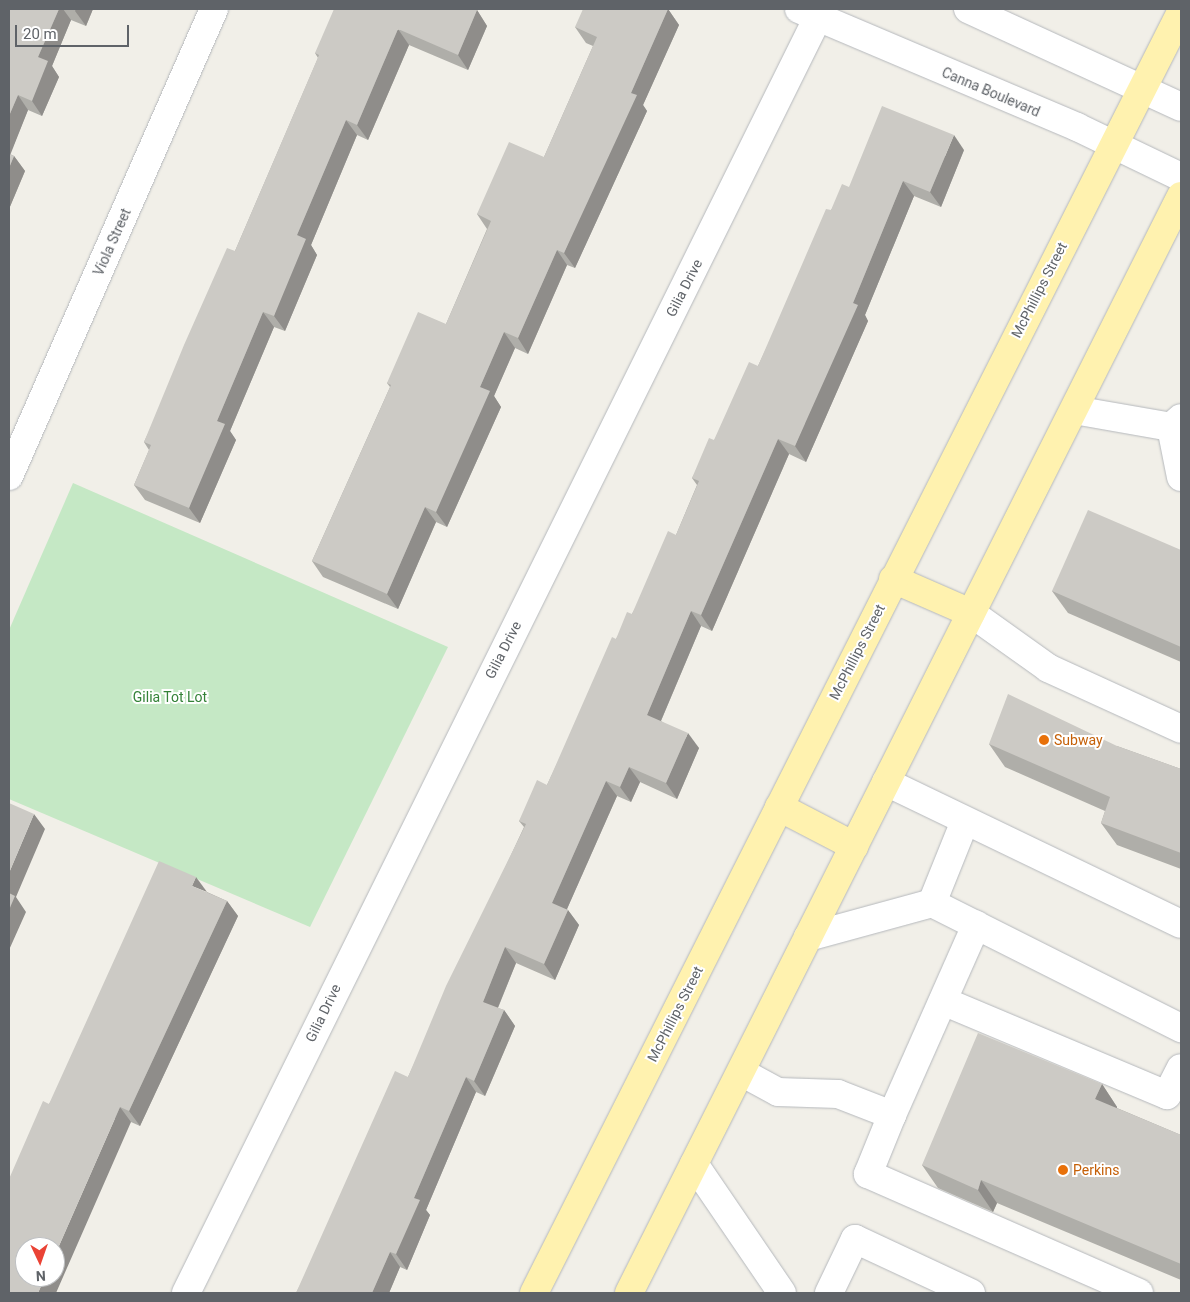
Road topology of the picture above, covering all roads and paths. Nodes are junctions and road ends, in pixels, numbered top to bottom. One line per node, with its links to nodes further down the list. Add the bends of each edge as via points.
1 (214, 9): 12 (street, Viola Street)
2 (968, 9): 5 (street)
3 (813, 12): 7 (street, Canna Boulevard); 31 (street, Gilia Drive)
4 (1181, 12): 5 (main road, McPhillips Street)
5 (1141, 89): 6 (street); 7 (main road, McPhillips Street)
6 (1181, 107)
7 (1112, 146): 8 (street, Canna Boulevard); 14 (main road, McPhillips Street)
8 (1181, 178)
9 (1181, 196): 10 (main road)
10 (1074, 410): 11 (street); 15 (main road)
11 (1176, 422): 13 (street)
12 (9, 476)
13 (1181, 478)
14 (893, 579): 15 (main road); 18 (main road, McPhillips Street)
15 (972, 613): 16 (street, via 1048,668); 17 (main road)
16 (1181, 729)
17 (886, 782): 19 (street); 20 (main road)
18 (779, 806): 20 (main road); 32 (main road, McPhillips Street)
19 (965, 821): 21 (street); 22 (street)
20 (854, 846): 24 (main road)
21 (932, 904): 23 (street); 24 (street)
22 (1181, 924)
23 (976, 925): 25 (street); 26 (street)
24 (808, 937): 28 (main road)
25 (943, 1001): 27 (street, via 1167,1095); 29 (street)
26 (1181, 1028)
27 (1181, 1068)
28 (741, 1072): 29 (street, via 778,1092 838,1094); 30 (main road)
29 (892, 1115): 37 (street, via 868,1174)
30 (694, 1164): 33 (main road); 34 (street)
31 (186, 1293)
32 (534, 1293)
33 (629, 1293)
34 (782, 1293)
35 (829, 1293): 36 (street, via 855,1239)
36 (971, 1293)
37 (1139, 1293)

